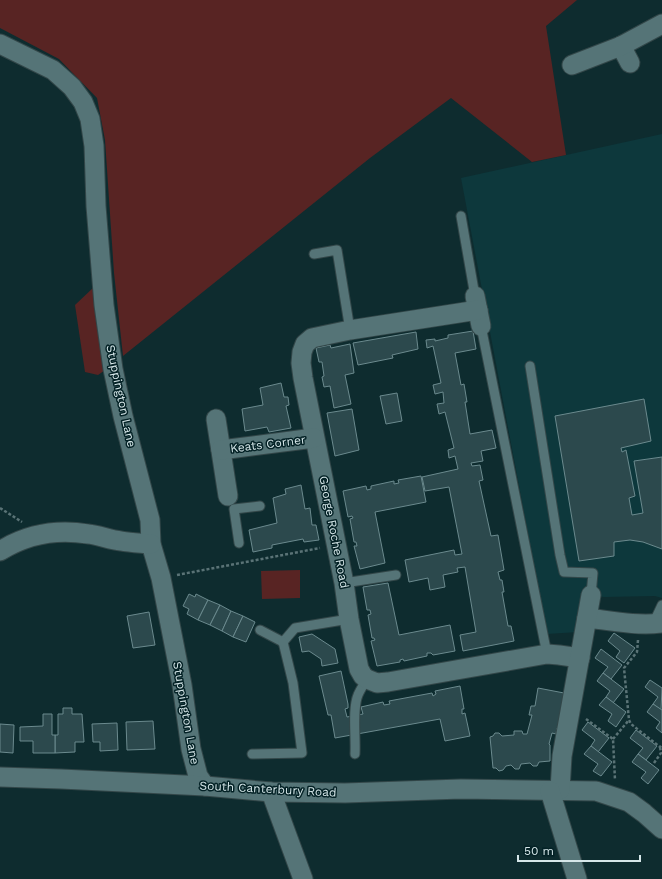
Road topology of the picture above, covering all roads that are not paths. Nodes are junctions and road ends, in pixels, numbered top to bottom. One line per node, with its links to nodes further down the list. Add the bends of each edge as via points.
1 (662, 24): 3 (street)
2 (0, 44): 17 (street, Stuppington Lane, via 53,70 72,87 83,102 90,119 104,305 123,416 150,520)
3 (621, 46): 4 (street); 5 (street)
4 (630, 63)
5 (572, 65)
6 (461, 216): 8 (lane)
7 (314, 254): 9 (lane, via 337,250)
8 (478, 310): 9 (street, George Roche Road); 28 (lane)
9 (350, 330): 12 (street, George Roche Road, via 312,338 305,344 302,352 301,364)
10 (530, 366): 21 (lane, via 564,572 593,574)
11 (216, 419): 13 (street, Keats Corner)
12 (314, 438): 13 (street, Keats Corner); 20 (street, George Roche Road)
13 (221, 450): 14 (street, Keats Corner)
14 (231, 503): 15 (lane); 16 (lane)
15 (260, 506)
16 (239, 543)
17 (151, 544): 18 (street, via 65,531 32,536); 34 (street, Stuppington Lane, via 161,578 182,685 191,749 198,776)
18 (0, 551)
19 (396, 575): 20 (lane)
20 (344, 583): 24 (street, George Roche Road)
21 (591, 595): 23 (street)
22 (662, 605): 25 (lane)
23 (587, 618): 25 (street); 29 (street)
24 (350, 619): 27 (lane, via 295,628); 30 (street, George Roche Road, via 359,669)
25 (651, 627)
26 (260, 630): 27 (lane)
27 (284, 642): 31 (lane, via 293,683 302,753)
28 (547, 654): 29 (street); 30 (street, via 388,682 377,683)
29 (580, 658): 35 (street)
30 (367, 679): 32 (lane, via 357,696 354,710)
31 (252, 754)
32 (354, 754)
33 (0, 777): 34 (street, South Canterbury Road)
34 (205, 786): 36 (street, South Canterbury Road)
35 (555, 790): 36 (street, South Canterbury Road); 37 (street, South Canterbury Road, via 596,791 617,797 644,813); 39 (street)
36 (271, 792): 38 (street)
37 (662, 829)
38 (304, 879)
39 (576, 879)

